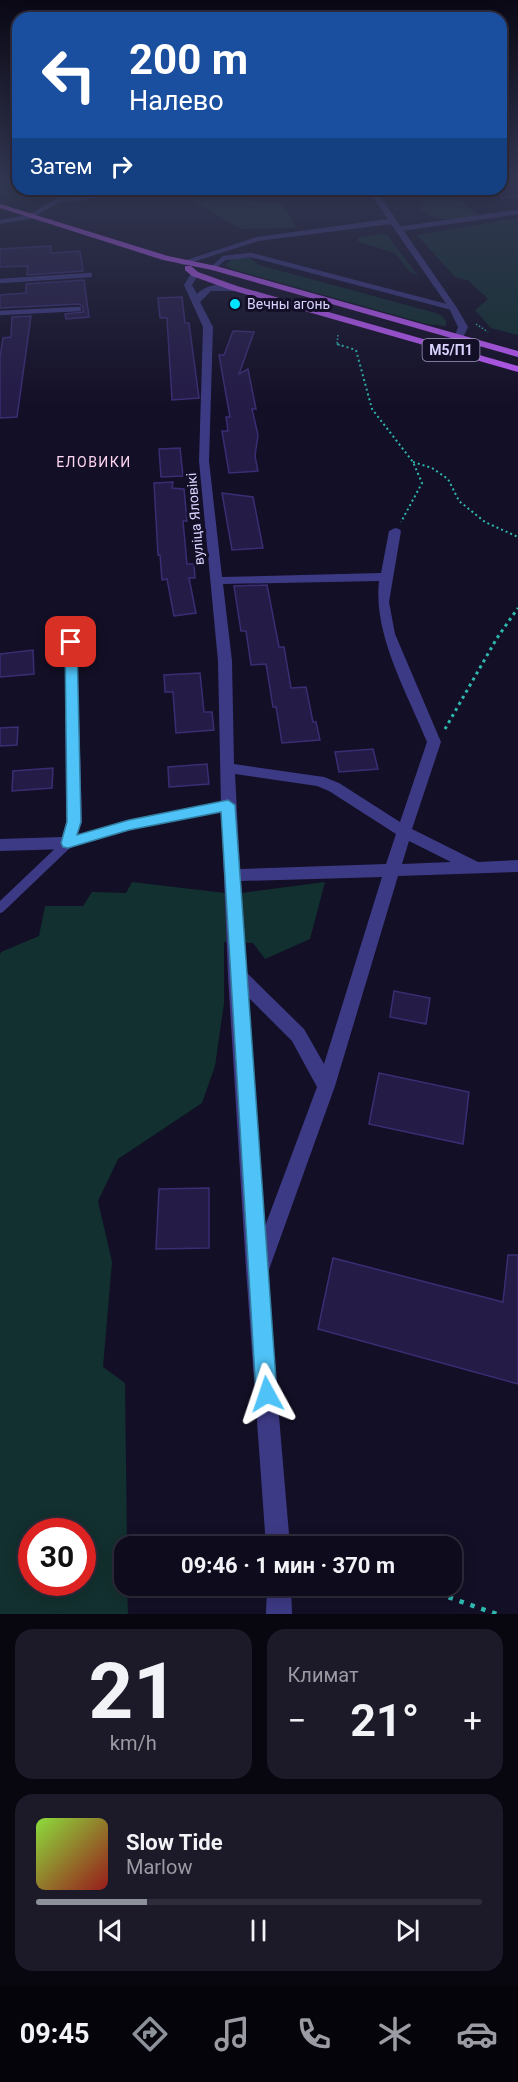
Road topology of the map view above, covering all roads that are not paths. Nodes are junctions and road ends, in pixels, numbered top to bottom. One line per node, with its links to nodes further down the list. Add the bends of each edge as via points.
1 (160, 256): 6 (main road, М5/П1)
2 (202, 256): 6 (street)
3 (239, 256): 7 (lane, via 224,258)
4 (256, 256): 13 (lane)
5 (418, 256): 13 (street)
6 (181, 263): 7 (main road, М5/П1); 8 (main road, М5/П1)
7 (213, 268): 8 (main road, via 200,269); 16 (main road, М5/П1)
8 (195, 274): 11 (main road, М5/П1); 12 (street, вуліца Яловікі, via 188,285)
9 (90, 275): 10 (lane)
10 (0, 281)
11 (234, 288): 12 (street, via 209,288); 17 (main road, М5/П1)
12 (197, 300): 25 (street, вуліца Яловікі, via 208,327 204,461)
13 (453, 308): 19 (street, via 463,327)
14 (79, 309): 15 (lane)
15 (0, 313)
16 (397, 321): 17 (main road, via 402,327); 18 (main road, М5/П1)
17 (384, 330): 20 (main road, М5/П1)
18 (447, 335): 19 (main road, М5/П1); 20 (main road, via 430,338)
19 (459, 338): 21 (main road, М5/П1)
20 (434, 345): 22 (main road, М5/П1)
21 (518, 354)
22 (517, 369)
23 (395, 531): 24 (street)
24 (386, 577): 25 (street); 29 (street, via 383,602 389,634 434,742)
25 (215, 581): 27 (street, вуліца Яловікі, via 225,661)
26 (71, 642): 30 (street, via 74,822)
27 (226, 768): 28 (street, вуліца Яловікі); 29 (street, via 320,781)
28 (228, 805): 30 (lane, via 129,825); 35 (street, вуліца Яловікі)
29 (404, 832): 33 (street); 34 (street)
30 (68, 843): 31 (street); 36 (lane)
31 (0, 845)
32 (518, 866): 33 (street)
33 (476, 868): 34 (street)
34 (393, 870): 35 (street); 38 (street)
35 (233, 875): 37 (street, вуліца Яловікі)
36 (0, 908)
37 (237, 975): 38 (street, via 298,1035); 39 (street, вуліца Яловікі)
38 (326, 1086): 39 (street)
39 (257, 1275): 40 (street, вуліца Яловікі)
40 (277, 1536)
41 (279, 1596): 42 (street)
42 (279, 1614)

